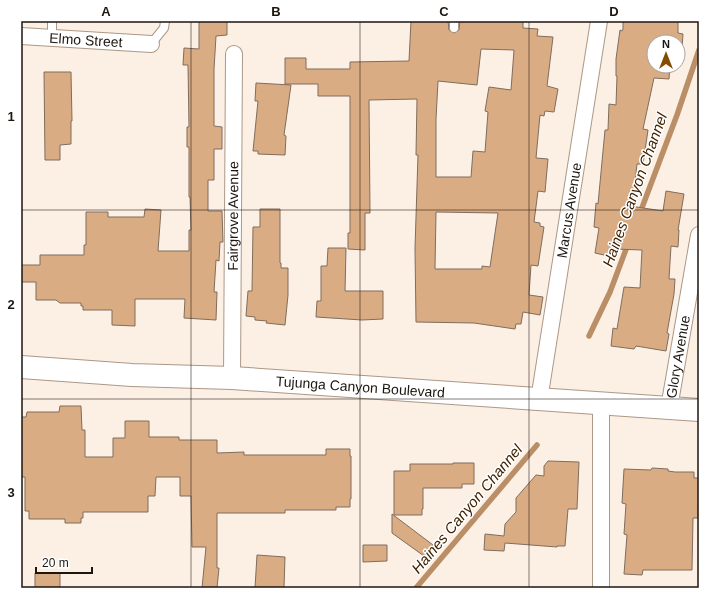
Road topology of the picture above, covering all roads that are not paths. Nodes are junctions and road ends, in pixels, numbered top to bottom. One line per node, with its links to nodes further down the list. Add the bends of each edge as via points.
1 (52, 21): 5 (lane)
2 (165, 21): 6 (lane, via 164,28)
3 (599, 21): 11 (street, Marcus Avenue)
4 (21, 36): 5 (street, Elmo Street)
5 (52, 38): 6 (street, Elmo Street)
6 (151, 44)
7 (234, 54): 10 (street, Fairgrove Avenue)
8 (699, 235): 13 (street, Glory Avenue)
9 (21, 367): 10 (main road, Tujunga Canyon Boulevard, via 132,375)
10 (232, 378): 11 (main road, Tujunga Canyon Boulevard)
11 (539, 400): 12 (main road, Tujunga Canyon Boulevard)
12 (601, 403): 13 (main road, Tujunga Canyon Boulevard); 15 (street)
13 (669, 408): 14 (main road, Tujunga Canyon Boulevard)
14 (699, 410)
15 (601, 588)

